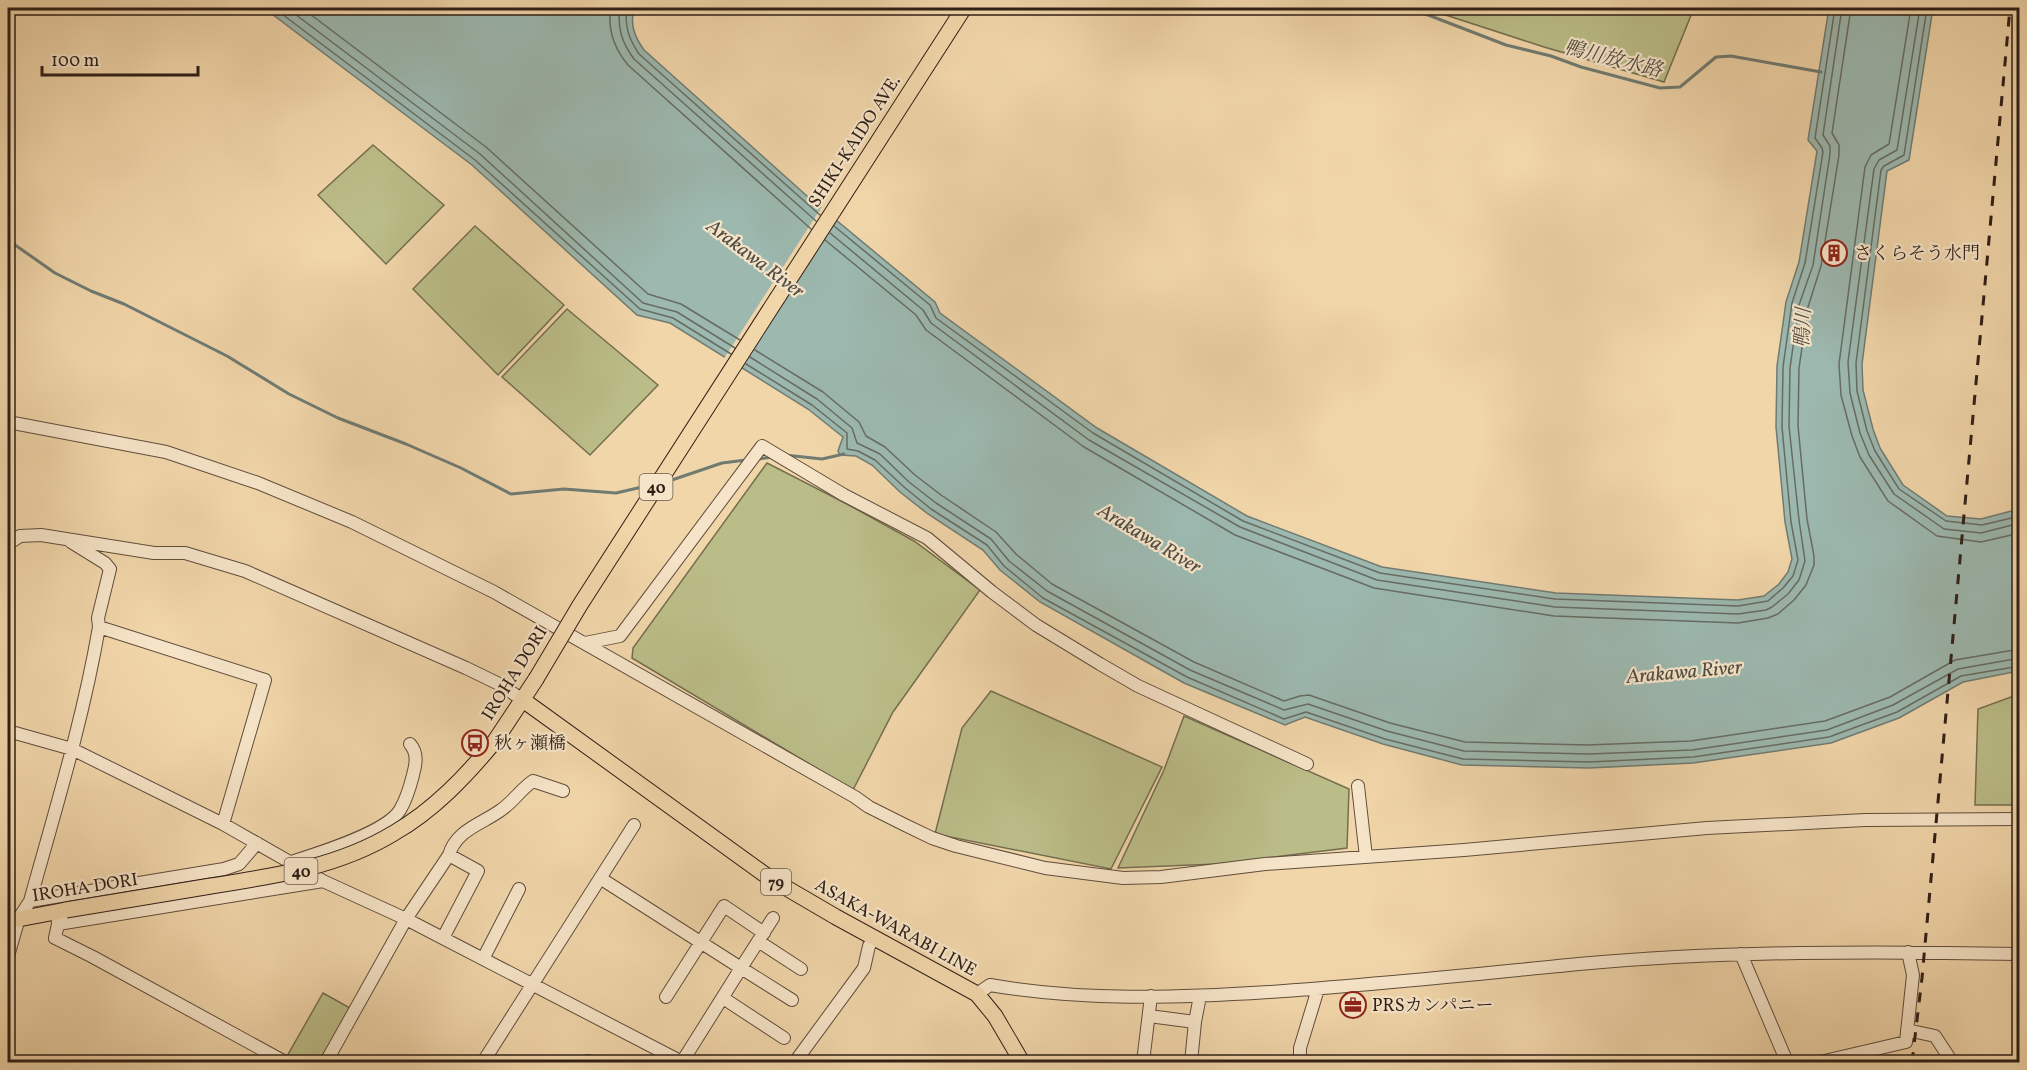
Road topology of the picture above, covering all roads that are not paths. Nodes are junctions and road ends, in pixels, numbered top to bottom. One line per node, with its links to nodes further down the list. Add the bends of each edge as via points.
1 (964, 8): 2 (main road, SHIKI-KAIDO AVE. / 40)
2 (778, 297): 8 (main road, IROHA DORI / 40, bridge)
3 (8, 422): 7 (street, via 165,452 258,483 398,543)
4 (68, 540): 5 (street, via 20,536); 6 (street, via 110,569); 8 (street, via 154,553 185,553 245,571 466,668)
5 (8, 544)
6 (99, 627): 11 (street); 16 (street, via 265,680)
7 (585, 643): 12 (street, via 620,636 762,446 927,538 1036,625 1119,675); 20 (street, via 868,807 932,838 983,854 1109,878)
8 (523, 700): 26 (main road, IROHA DORI / 40, bridge, via 474,766 428,810 394,834 351,855 271,877); 31 (main road, ASAKA-WARABI LINE / 79, via 749,864)
9 (8, 731): 11 (street)
10 (410, 744): 21 (street, via 416,760 399,812 367,834)
11 (72, 749): 16 (street); 25 (street)
12 (1307, 764)
13 (1358, 786): 20 (street)
14 (563, 791): 19 (street, via 533,781 503,809 460,835)
15 (2019, 819): 20 (street, via 1865,820 1707,828)
16 (223, 824): 18 (street)
17 (634, 825): 22 (street)
18 (257, 843): 21 (street); 25 (street, via 239,864 224,869)
19 (449, 855): 28 (street); 32 (street, via 478,871)
20 (1366, 857)
21 (291, 862): 23 (street)
22 (600, 878): 33 (street); 41 (street)
23 (323, 881): 26 (street); 28 (street)
24 (519, 889): 38 (street)
25 (30, 901): 29 (street)
26 (60, 915): 29 (main road, IROHA DORI / 40); 53 (street, via 55,938)
27 (773, 918): 30 (street)
28 (406, 919): 32 (street); 54 (street)
29 (13, 920): 37 (street)
30 (761, 937): 33 (street, via 724,906); 39 (street); 40 (street)
31 (874, 937): 43 (main road, ASAKA-WARABI LINE / 79); 57 (street, via 864,968)
32 (443, 938): 38 (street)
33 (700, 942): 39 (street); 46 (street)
34 (1908, 952): 35 (street); 36 (street); 51 (street, via 1913,975)
35 (1742, 954): 42 (street, via 1581,964); 62 (street)
36 (2019, 954)
37 (8, 956)
38 (483, 959): 41 (street)
39 (741, 968): 47 (street); 48 (street)
40 (801, 969)
41 (532, 984): 55 (street); 56 (street)
42 (1318, 989): 45 (street); 61 (street, via 1299,1048)
43 (977, 994): 44 (street, via 990,985); 58 (main road, ASAKA-WARABI LINE / 79)
44 (1151, 996): 45 (street); 49 (street)
45 (1200, 996): 50 (street)
46 (666, 997)
47 (723, 998): 52 (street); 56 (street)
48 (792, 1000)
49 (1149, 1016): 50 (street); 59 (street)
50 (1195, 1022): 60 (street)
51 (1907, 1030): 63 (street, via 1906,1042); 64 (street, via 1935,1036)
52 (784, 1038)
53 (285, 1062)
54 (326, 1062)
55 (483, 1062)
56 (682, 1062)
57 (795, 1062)
58 (1022, 1062)
59 (1143, 1062)
60 (1191, 1062)
61 (1300, 1062)
62 (1786, 1062)
63 (1820, 1062)
64 (1952, 1062)

